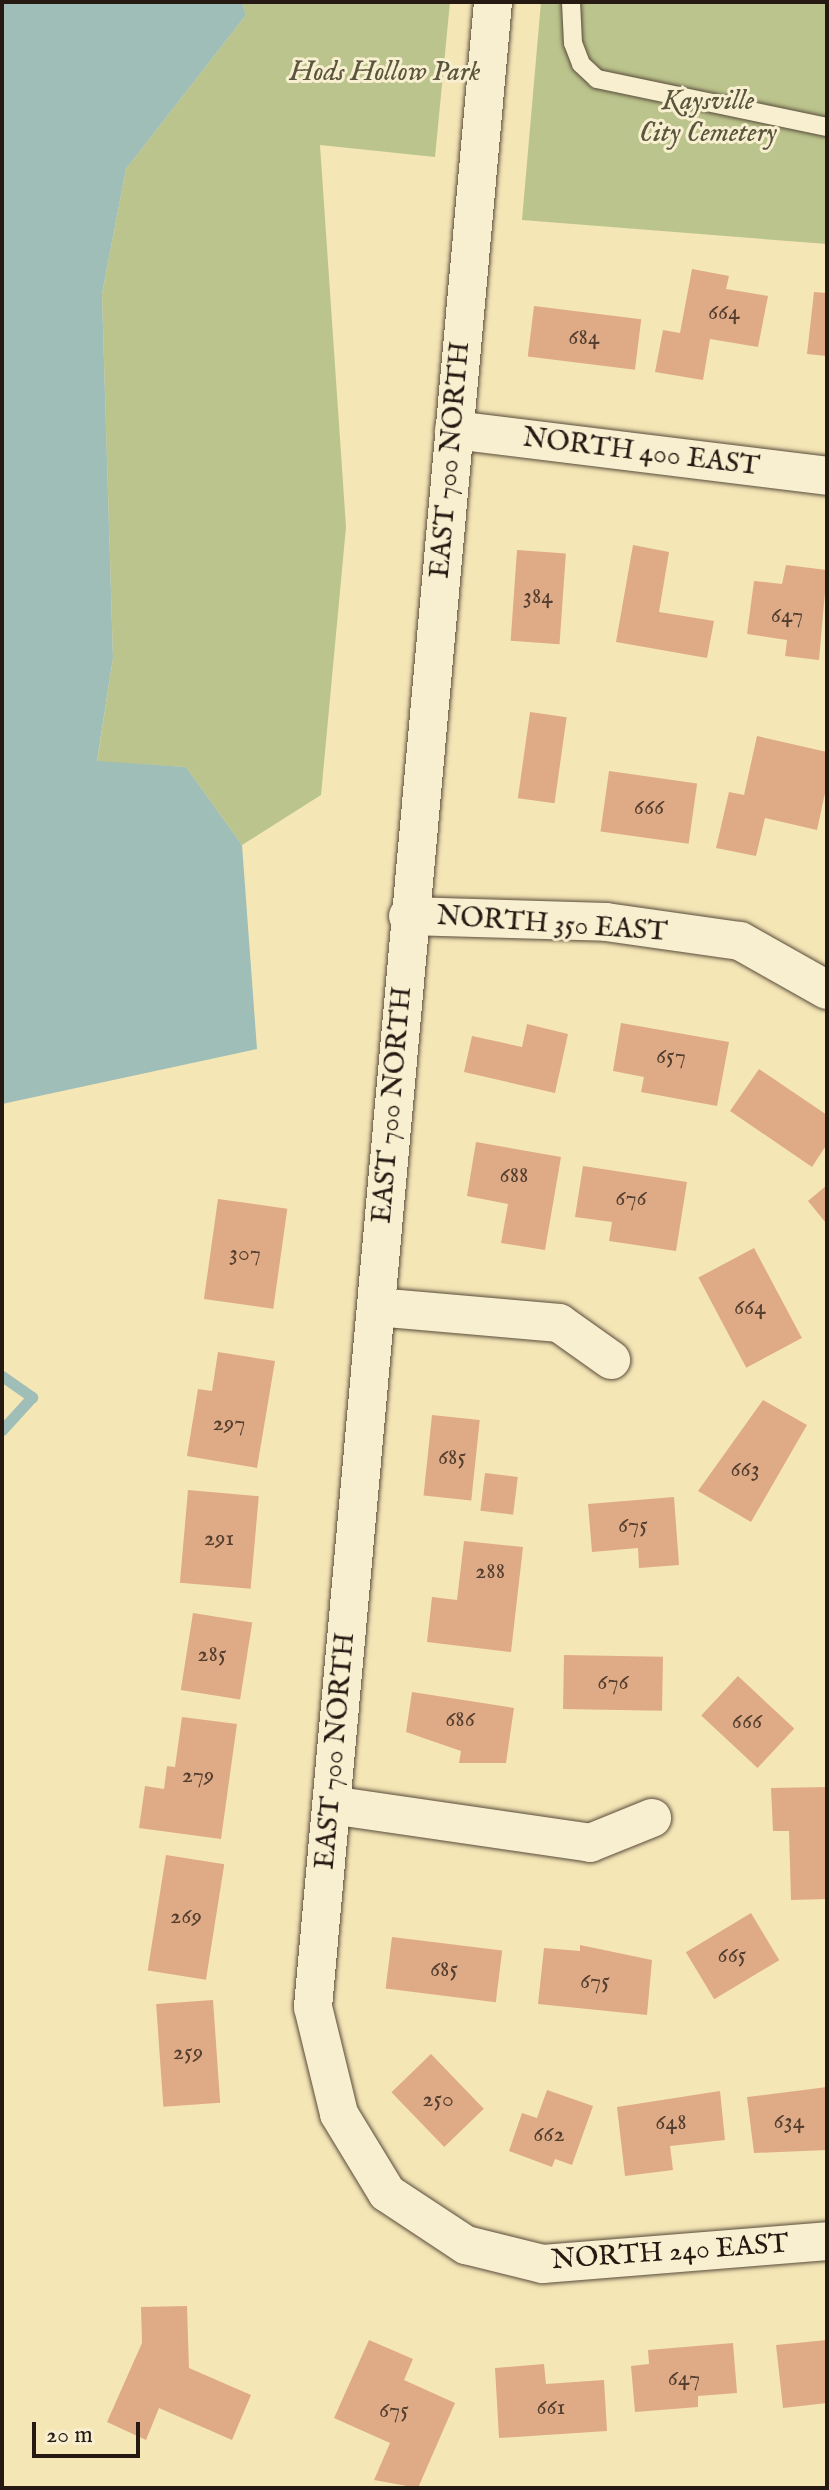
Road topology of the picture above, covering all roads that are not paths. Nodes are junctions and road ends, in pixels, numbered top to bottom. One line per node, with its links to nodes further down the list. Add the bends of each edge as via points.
1 (493, 2): 4 (street, EAST 700 NORTH)
2 (571, 2): 3 (lane, via 581,64 621,88)
3 (827, 127)
4 (454, 430): 5 (street, NORTH 400 EAST); 6 (street, EAST 700 NORTH)
5 (827, 476)
6 (408, 916): 7 (street, NORTH 350 EAST, via 606,922 740,941); 8 (street, EAST 700 NORTH)
7 (827, 990)
8 (376, 1307): 9 (street, via 559,1323); 10 (street, EAST 700 NORTH)
9 (611, 1360)
10 (331, 1805): 11 (street, via 590,1843); 12 (street, EAST 700 NORTH, via 313,2007 339,2114)
11 (652, 1818)
12 (387, 2193): 13 (street, NORTH 240 EAST, via 466,2245 543,2264)
13 (827, 2241)

